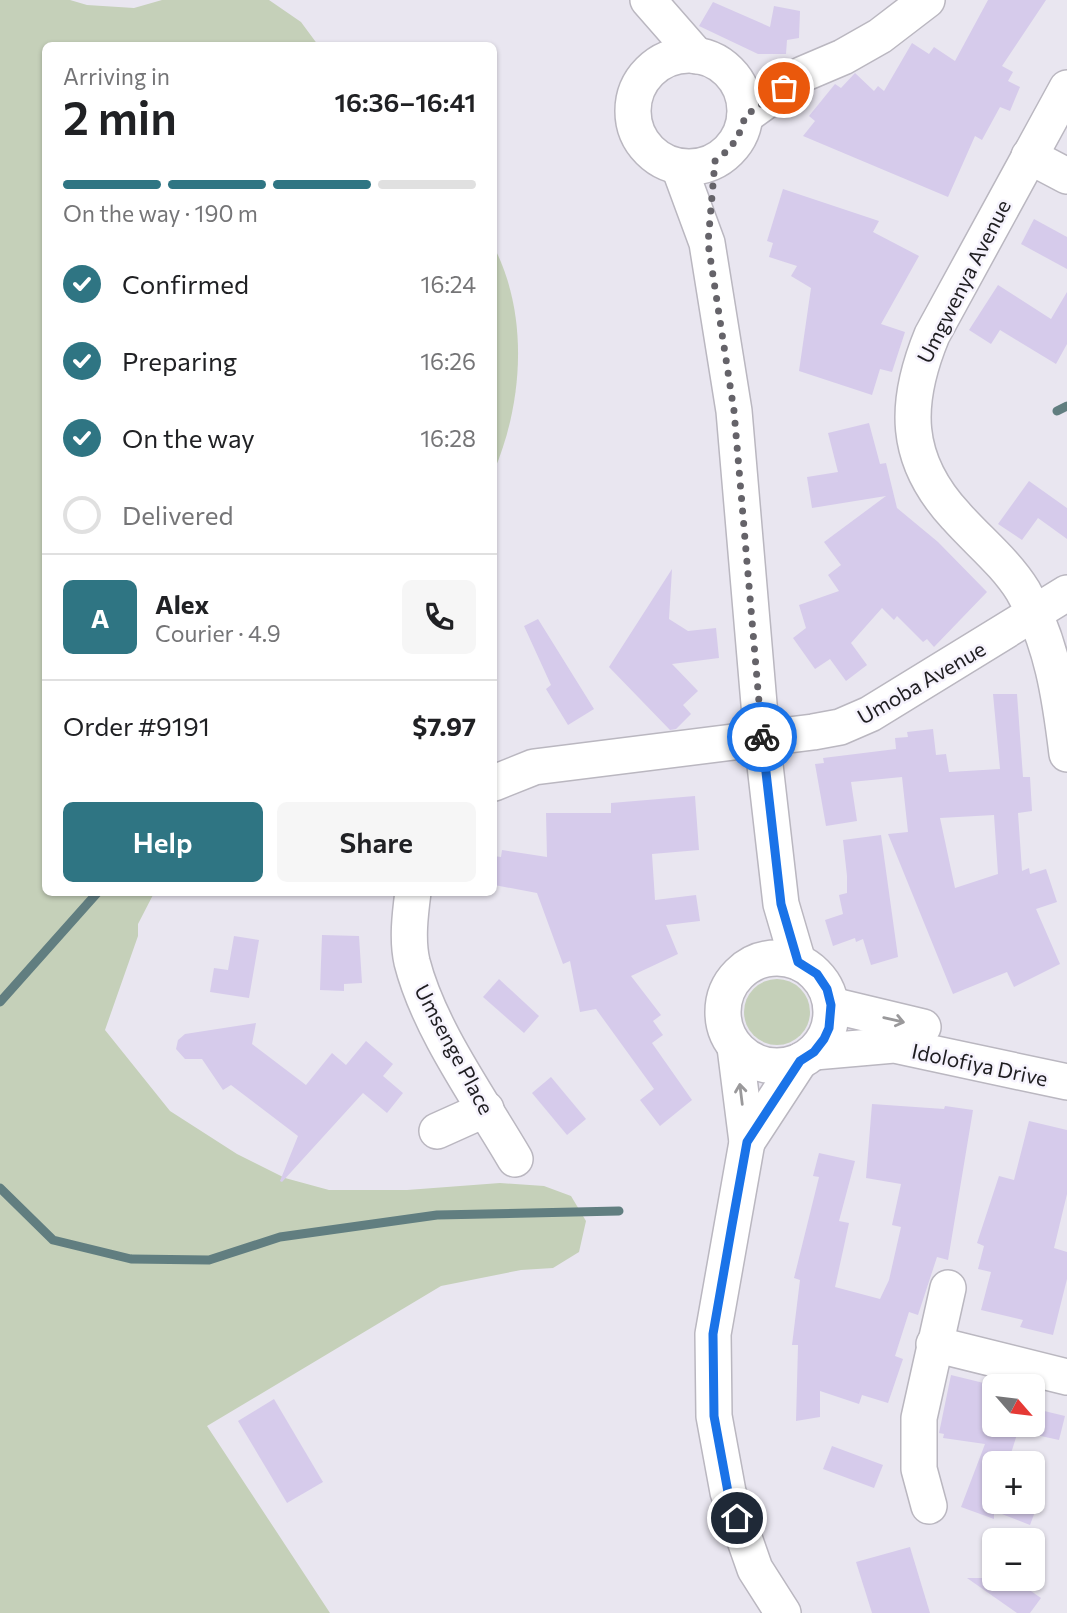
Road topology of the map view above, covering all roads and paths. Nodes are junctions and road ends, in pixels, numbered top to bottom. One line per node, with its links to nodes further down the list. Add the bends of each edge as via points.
1 (647, 0): 3 (street); 4 (street)
2 (927, 0): 5 (street, via 880,36)
3 (712, 63): 4 (street, via 680,56); 5 (street); 7 (street, via 743,96)
4 (650, 71): 10 (street, via 634,101 639,136 662,161)
5 (803, 74): 7 (street)
6 (1067, 88): 8 (street, Umgwenya Avenue)
7 (745, 116): 9 (street, via 730,150)
8 (1029, 156): 11 (street); 14 (street, Umgwenya Avenue, via 932,335 911,398 917,454 929,481 1004,565)
9 (715, 161): 10 (street); 12 (street)
10 (679, 167): 12 (street)
11 (1067, 176)
12 (708, 243): 15 (street, via 734,411)
13 (1067, 593): 14 (street, Umoba Avenue)
14 (1035, 615): 15 (street, Umoba Avenue, via 870,715 839,727); 16 (street, Umgwenya Avenue, via 1056,675)
15 (762, 739): 17 (street, via 534,767); 19 (street)
16 (1067, 754)
17 (497, 782)
18 (413, 896): 25 (street, Umsenge Place, via 411,960 423,996)
19 (783, 960): 20 (street, via 817,974); 22 (street, via 750,964 726,993 726,1030)
20 (831, 1005): 21 (street, Idolofiya Drive, one-way to 21, via 923,1027); 23 (street, via 829,1028)
21 (894, 1045): 23 (street, Idolofiya Drive); 24 (street, Idolofiya Drive)
22 (735, 1047): 23 (street, via 767,1066 784,1066); 27 (street, one-way to 22)
23 (807, 1056): 27 (street)
24 (1067, 1082)
25 (486, 1109): 26 (street); 28 (street, Umsenge Place)
26 (437, 1131)
27 (747, 1142): 33 (street, via 713,1334 714,1416 728,1492 755,1569)
28 (515, 1159)
29 (948, 1288): 30 (street)
30 (934, 1344): 31 (street); 32 (street, via 917,1445)
31 (1067, 1377)
32 (929, 1506)
33 (783, 1613)

